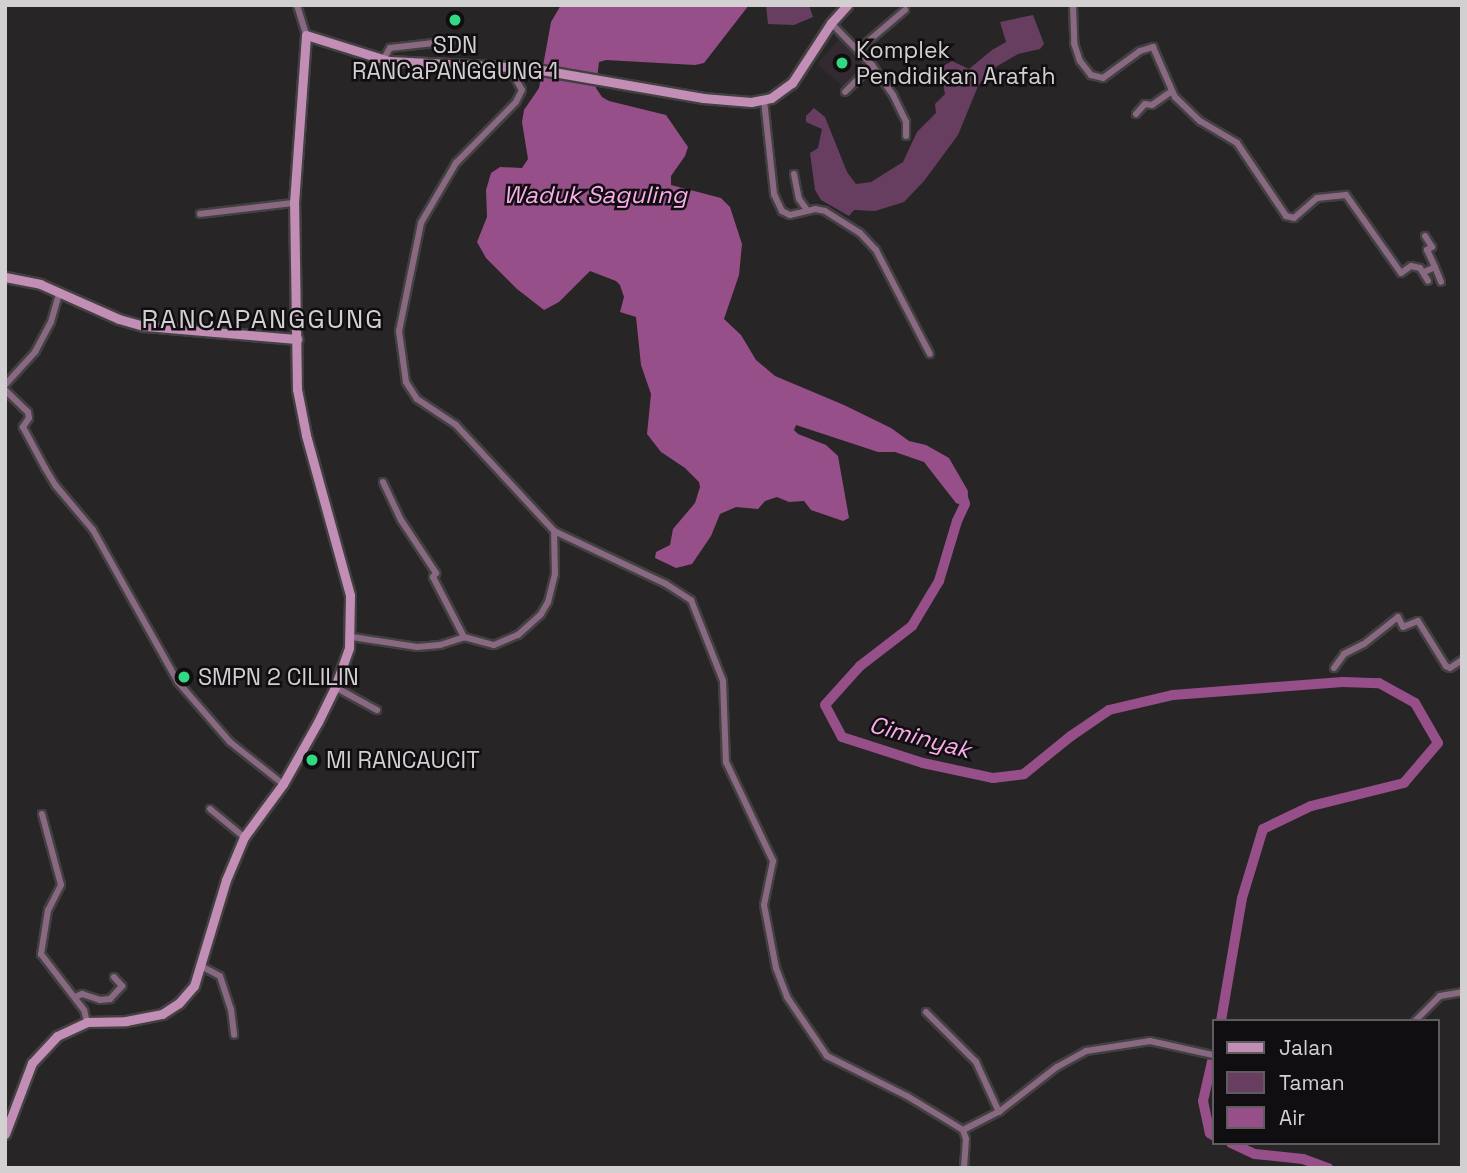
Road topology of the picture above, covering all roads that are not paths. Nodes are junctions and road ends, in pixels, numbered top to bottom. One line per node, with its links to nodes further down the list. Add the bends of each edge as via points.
1 (297, 5): 6 (street)
2 (847, 5): 5 (main road)
3 (1073, 5): 12 (street, via 1074,43 1091,75 1103,78 1151,46)
4 (905, 10): 8 (street)
5 (831, 23): 8 (street); 14 (main road, via 792,83)
6 (306, 35): 9 (main road); 18 (main road)
7 (451, 41): 9 (street, via 390,48)
8 (858, 50): 10 (street)
9 (383, 60): 11 (main road)
10 (872, 65): 13 (street); 16 (street, via 894,95 906,122)
11 (513, 67): 14 (main road, via 703,98); 32 (street, via 522,89 516,102 456,163 421,223 399,331 407,382 417,399 456,425)
12 (1172, 91): 15 (street, via 1152,105 1144,104); 23 (street, via 1200,121 1237,144 1286,216 1294,218 1317,198 1346,195 1401,273 1411,266)
13 (845, 92)
14 (764, 100): 19 (street, via 777,203 790,215)
15 (1136, 114)
16 (906, 136)
17 (794, 173): 19 (street, via 799,199)
18 (294, 203): 20 (street); 28 (main road)
19 (807, 210): 29 (street, via 825,211 846,222 876,250)
20 (200, 214)
21 (1425, 236): 22 (street)
22 (1435, 267): 23 (street); 26 (street)
23 (1424, 272): 25 (street)
24 (5, 277): 27 (main road, via 28,280)
25 (1428, 281)
26 (1441, 282)
27 (59, 294): 28 (main road, via 144,326); 30 (street, via 35,352)
28 (297, 338): 33 (main road, via 297,389 350,595)
29 (930, 354)
30 (5, 387): 39 (street, via 28,412 23,428 45,468 93,530 178,682 230,743)
31 (383, 482): 34 (street, via 401,520 436,573 433,577)
32 (554, 531): 34 (street, via 555,574 541,614 517,635 494,645); 53 (street, via 691,600 719,666 724,691 724,757 773,861 764,905 776,968 792,1006 827,1056)
33 (352, 637): 34 (street, via 417,648); 37 (main road)
34 (464, 637)
35 (1462, 660): 36 (street, via 1446,666 1418,621 1404,627 1398,617 1344,654)
36 (1334, 667)
37 (335, 687): 38 (street); 39 (main road)
38 (377, 710)
39 (283, 784): 42 (main road)
40 (210, 809): 42 (street)
41 (41, 814): 46 (street, via 61,885 48,910 41,954)
42 (244, 837): 43 (main road)
43 (201, 966): 49 (main road, via 194,986 172,1009 126,1021); 50 (street, via 220,976 232,1009)
44 (114, 977): 46 (street, via 122,986 110,999)
45 (1462, 992): 48 (street, via 1434,1000)
46 (75, 997): 49 (street)
47 (926, 1012): 52 (street, via 976,1062)
48 (1417, 1019)
49 (86, 1022): 54 (main road, via 67,1029 39,1054)
50 (234, 1035)
51 (1212, 1055): 52 (street, via 1157,1041 1107,1046 1073,1056)
52 (999, 1112): 53 (street)
53 (963, 1130): 55 (street, via 967,1139)
54 (5, 1134)
55 (964, 1168)

